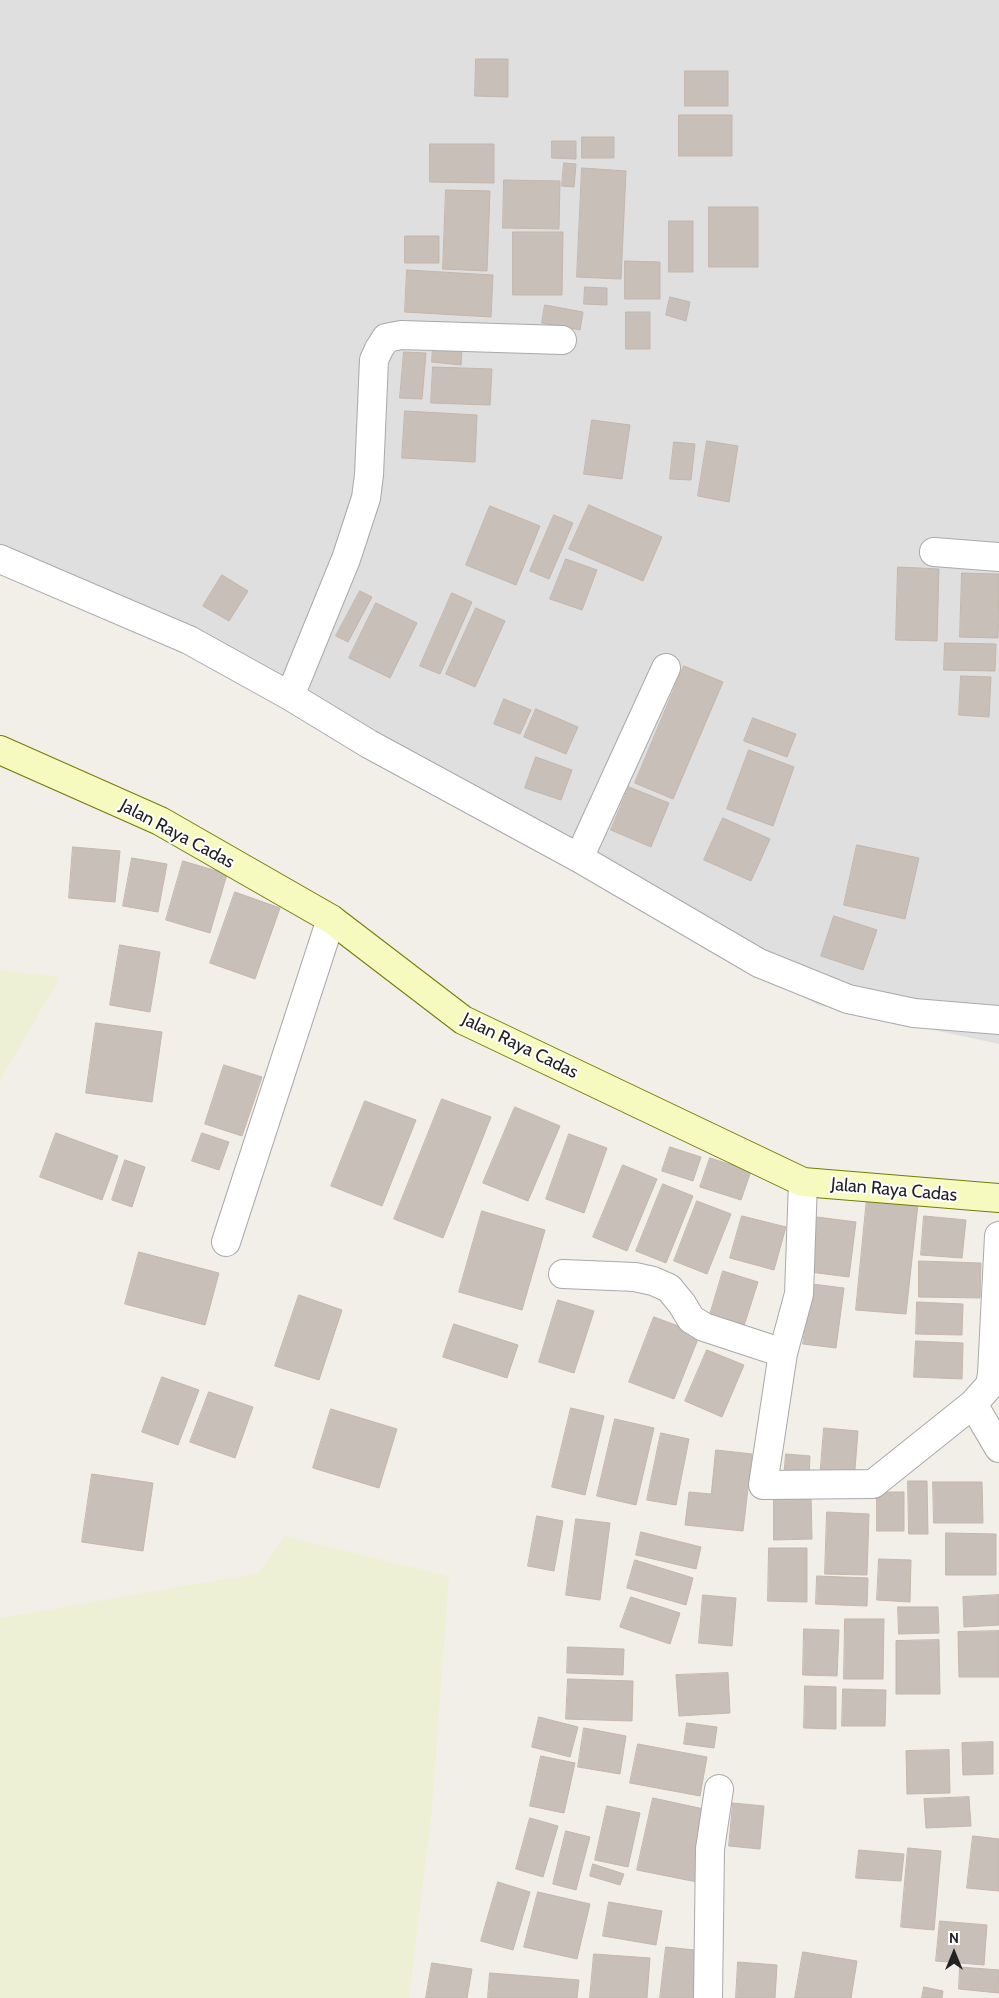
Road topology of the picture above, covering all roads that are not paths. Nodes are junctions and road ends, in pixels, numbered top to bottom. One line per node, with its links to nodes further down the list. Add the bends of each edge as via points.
1 (562, 340): 6 (street, via 401,335 386,338 374,360 366,498 346,559)
2 (934, 552): 3 (street)
3 (999, 557)
4 (0, 559): 6 (street, via 172,631)
5 (666, 668): 8 (street)
6 (290, 696): 8 (street, via 369,744)
7 (0, 750): 9 (street, Jalan Raya Cadas, via 160,821)
8 (579, 858): 10 (street, via 723,944 804,983 848,999 914,1013)
9 (331, 919): 11 (street, Jalan Raya Cadas, via 463,1020); 14 (street)
10 (999, 1020)
11 (803, 1182): 12 (street, Jalan Raya Cadas); 16 (street, via 799,1294)
12 (999, 1198)
13 (999, 1236): 17 (street, via 992,1374 990,1385)
14 (226, 1242)
15 (563, 1274): 16 (street, via 635,1277 653,1281 669,1288 691,1319 704,1327)
16 (783, 1353): 17 (street, via 763,1485 873,1484)
17 (973, 1404): 18 (street)
18 (999, 1448)
19 (719, 1789): 20 (street, via 710,1849)
20 (708, 1998)

